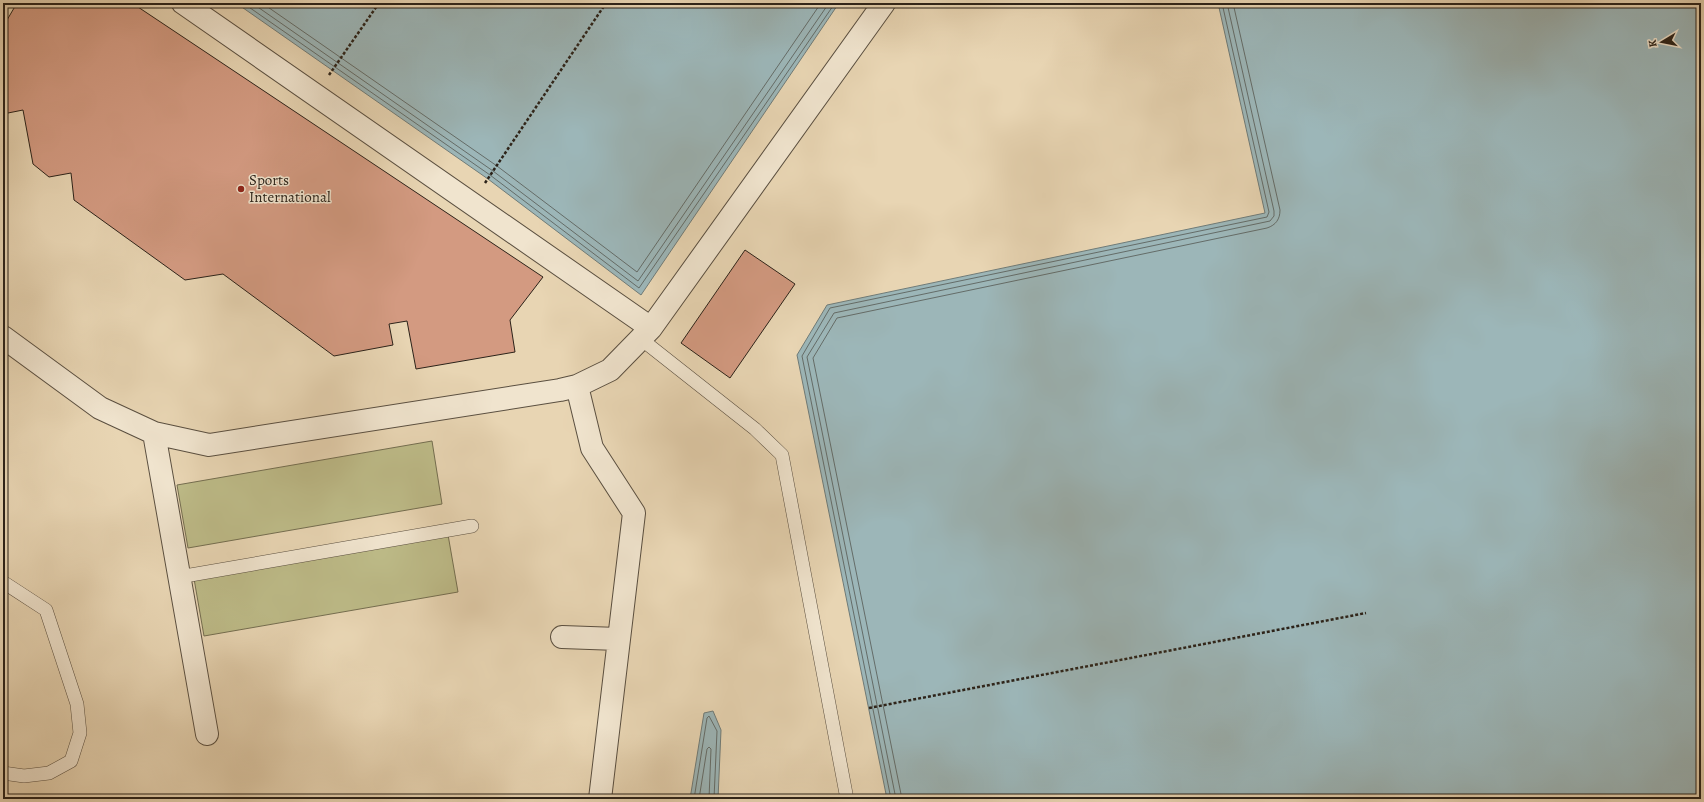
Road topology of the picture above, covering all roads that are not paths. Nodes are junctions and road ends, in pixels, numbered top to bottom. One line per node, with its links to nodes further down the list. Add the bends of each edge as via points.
1 (183, 3): 3 (street, via 472,204)
2 (884, 3): 3 (street)
3 (646, 333): 5 (street, via 610,370); 15 (lane, via 782,455)
4 (3, 337): 6 (street, via 100,408)
5 (578, 386): 6 (street, via 209,445); 11 (street, via 592,448 634,513)
6 (154, 433): 8 (street)
7 (472, 526): 8 (lane)
8 (179, 577): 12 (street)
9 (3, 582): 13 (lane, via 46,610 77,704 80,733 71,761 60,767 48,773 24,776)
10 (562, 637): 11 (street)
11 (618, 639): 14 (street)
12 (207, 734)
13 (3, 773)
14 (600, 799)
15 (848, 799)

